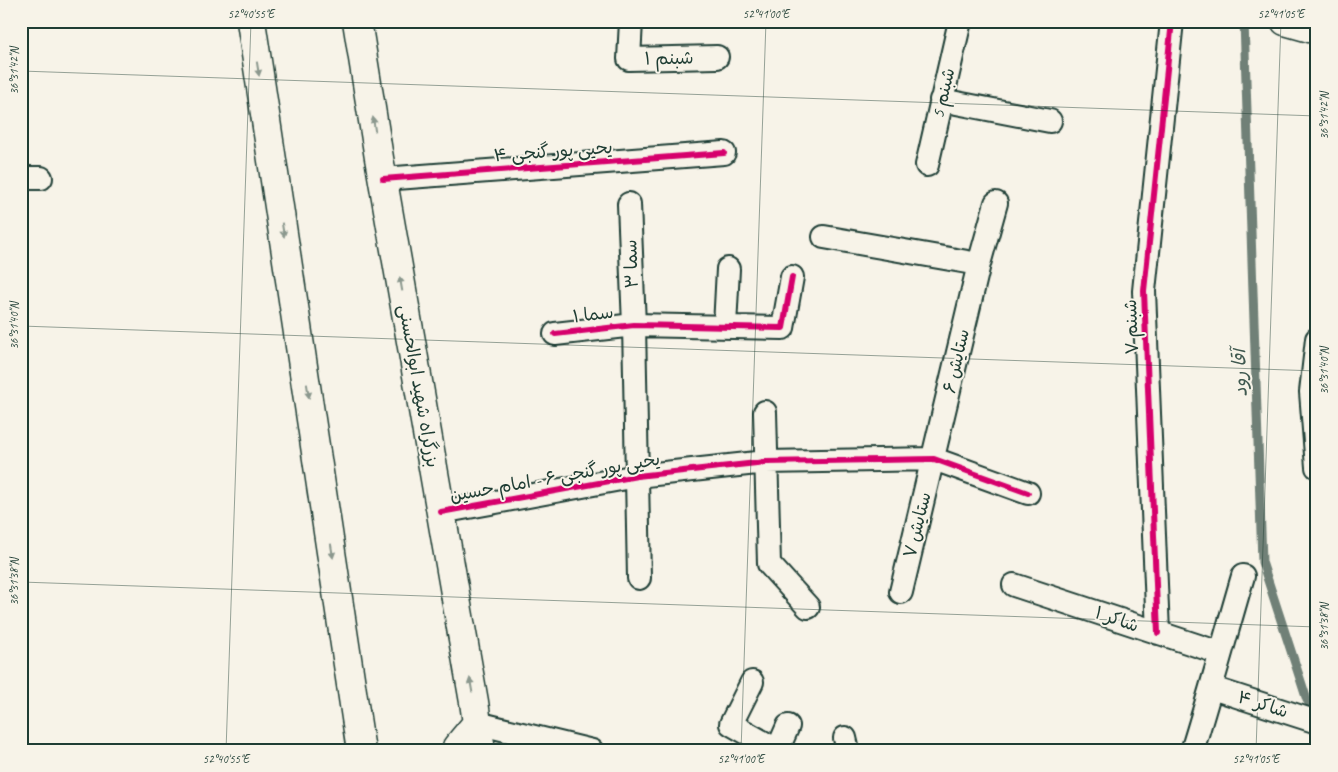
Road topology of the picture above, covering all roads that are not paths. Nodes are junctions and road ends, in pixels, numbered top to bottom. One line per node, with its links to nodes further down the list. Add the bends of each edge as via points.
1 (251, 21): 45 (main road, one-way to 45)
2 (357, 21): 13 (main road, بزرگراه شهید ابوالحسنی, one-way to 2)
3 (631, 21): 8 (street, شبنم ۱, via 629,59)
4 (960, 21): 9 (street, شبنم 5)
5 (1172, 21): 37 (street, شبنم ۷, via 1144,291)
6 (1287, 22): 7 (main road)
7 (1317, 30)
8 (717, 57)
9 (941, 100): 10 (street); 12 (street, شبنم 5)
10 (1050, 121)
11 (724, 153): 13 (street, یحیی پور گنجی ۴)
12 (927, 165)
13 (383, 179): 31 (main road, بزرگراه شهید ابوالحسنی, one-way to 13)
14 (996, 203): 17 (street, ستایش ۶)
15 (629, 204): 20 (street, سما ۳)
16 (824, 238): 17 (street)
17 (979, 264): 26 (street, ستایش ۶)
18 (728, 269): 21 (street)
19 (792, 277): 21 (street, سما ۱, via 783,328)
20 (634, 324): 21 (street, سما ۱); 22 (street, سما ۱); 29 (street, سما ۳)
21 (725, 326)
22 (555, 334)
23 (1317, 339): 25 (street, via 1311,392)
24 (765, 412): 27 (street)
25 (1315, 423): 28 (street)
26 (934, 459): 27 (street, یحیی پور گنجی ۶ - امام حسین); 30 (street, یحیی پور گنجی ۶ - امام حسین); 35 (street, ستایش ۷)
27 (766, 462): 29 (street, یحیی پور گنجی ۶ - امام حسین); 36 (street, via 769,564)
28 (1317, 467)
29 (637, 476): 31 (street, یحیی پور گنجی ۶ - امام حسین); 33 (street, سما ۳)
30 (1028, 493)
31 (441, 512): 42 (main road, بزرگراه شهید ابوالحسنی, one-way to 31)
32 (1243, 576): 38 (street)
33 (639, 578)
34 (1014, 585): 37 (street, شاکر ۱)
35 (901, 592)
36 (808, 607)
37 (1158, 633): 38 (street, شاکر ۱)
38 (1220, 653): 40 (street)
39 (752, 682): 44 (street, via 731,724)
40 (1212, 688): 41 (street, شاکر ۴); 49 (street)
41 (1314, 721)
42 (477, 723): 46 (main road); 47 (main road, بزرگراه شهید ابوالحسنی); 48 (street)
43 (788, 726): 44 (street)
44 (777, 750)
45 (361, 751)
46 (456, 751)
47 (481, 751)
48 (592, 751)
49 (1192, 751)

